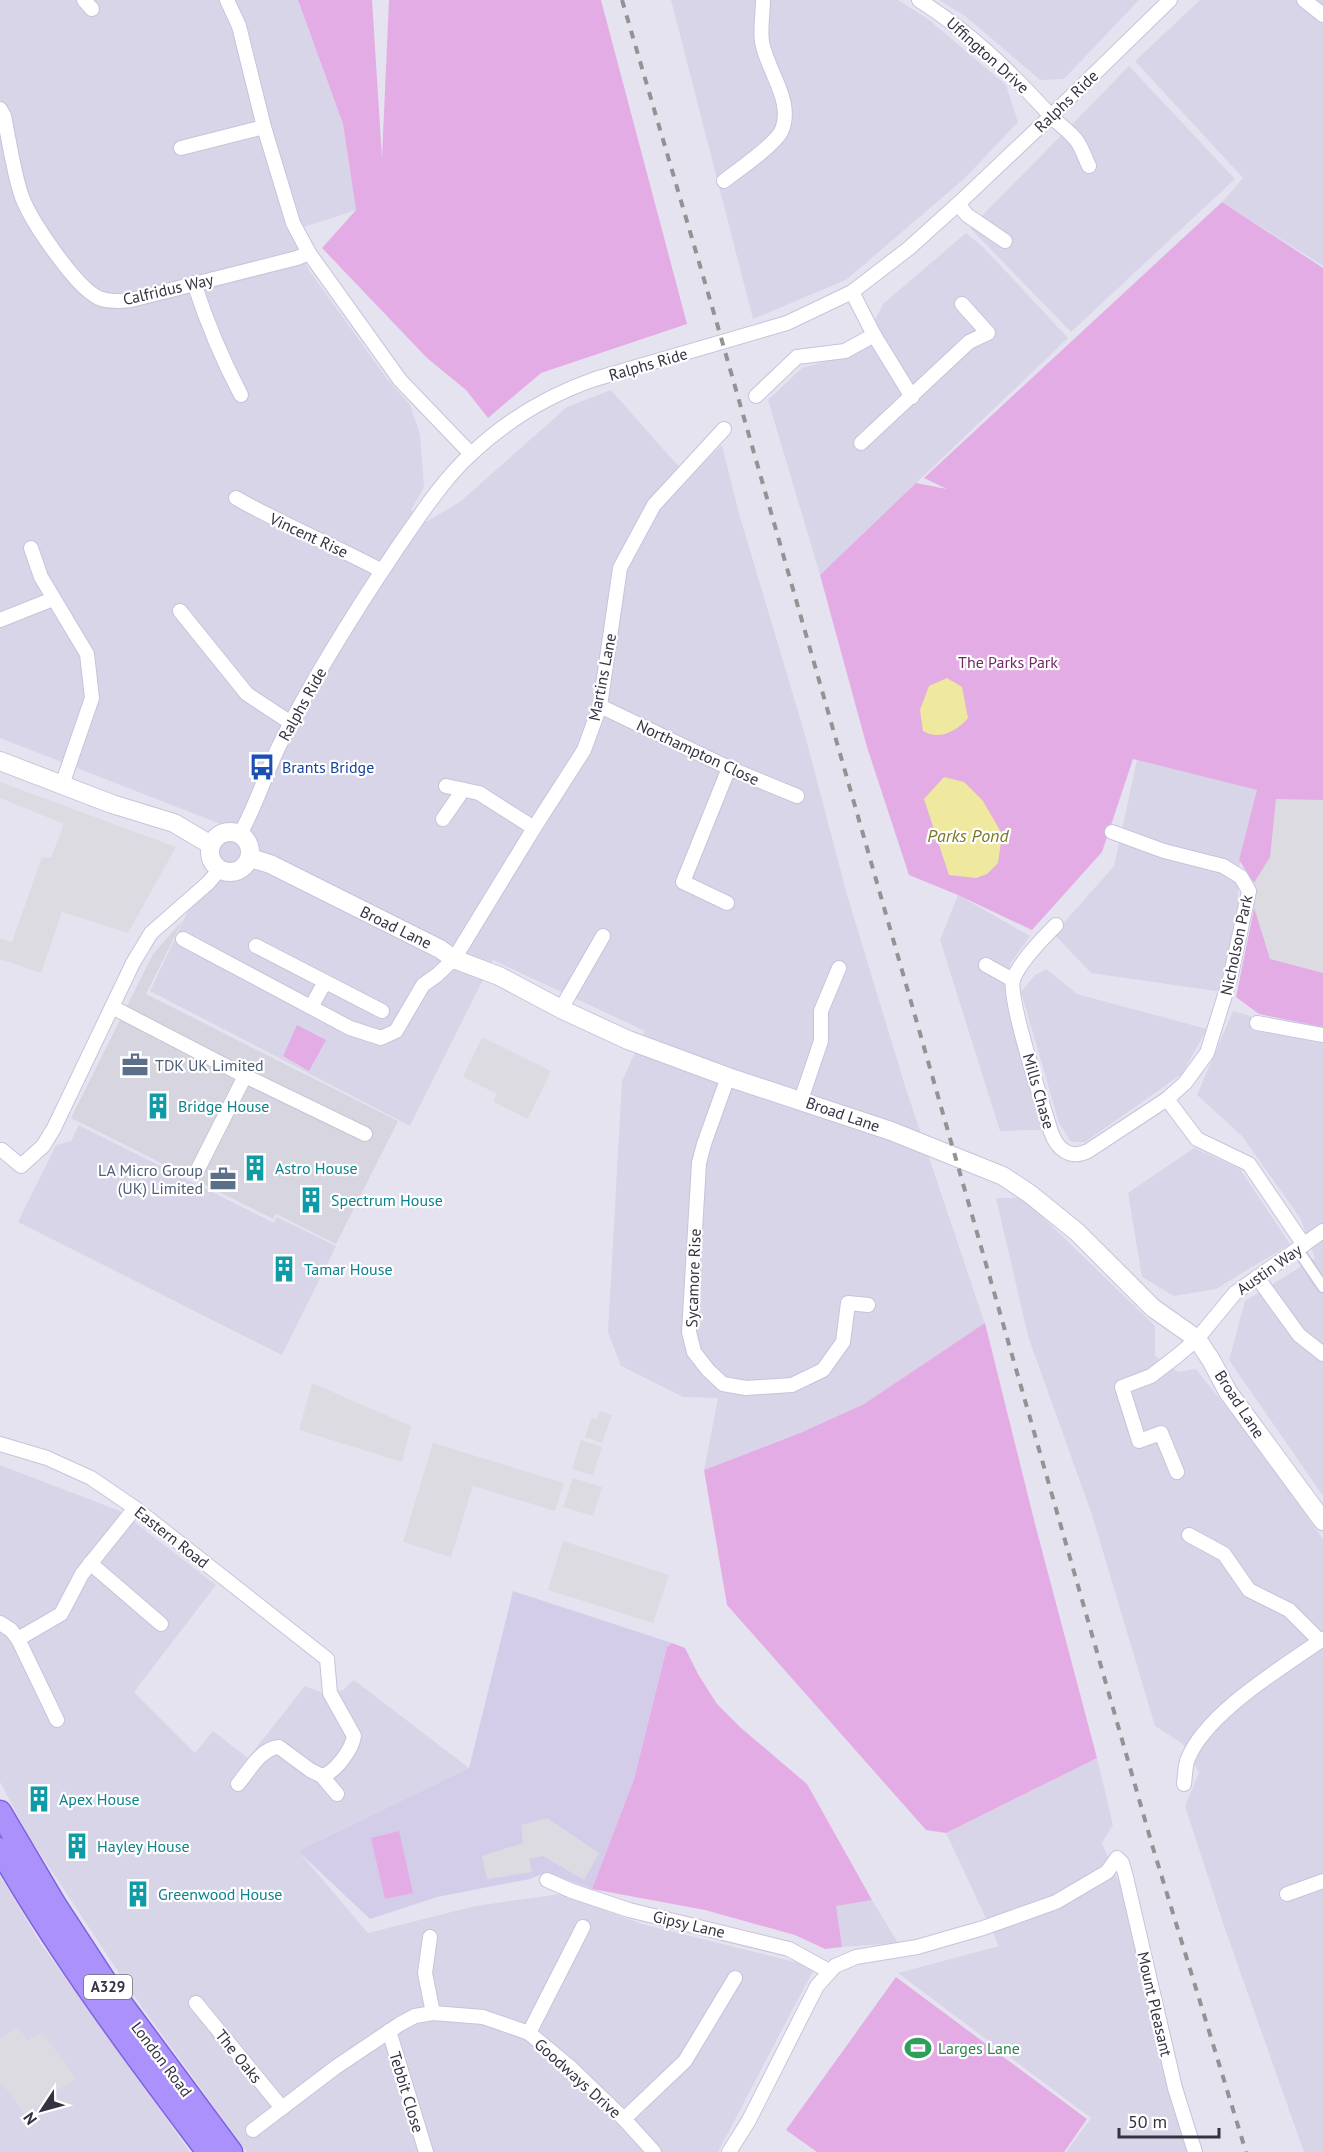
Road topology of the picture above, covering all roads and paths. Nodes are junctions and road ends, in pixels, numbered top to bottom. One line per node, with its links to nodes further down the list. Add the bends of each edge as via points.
1 (228, 0): 9 (street, via 239,26)
2 (763, 0): 12 (street, via 762,43 785,114 781,132 772,143)
3 (919, 0): 8 (street, Uffington Drive, via 978,41)
4 (1170, 0): 8 (street, Ralphs Ride)
5 (1304, 0): 6 (street)
6 (1323, 15)
7 (0, 109): 16 (street, Calfridus Way, via 21,197 36,225 85,288 98,298 113,301)
8 (1051, 116): 11 (street, Uffington Drive, via 1077,140); 13 (street, Ralphs Ride)
9 (264, 127): 10 (street); 15 (street, via 293,223)
10 (181, 148)
11 (1089, 166)
12 (724, 181)
13 (958, 204): 14 (street, via 967,215); 17 (street, Ralphs Ride)
14 (1005, 241)
15 (309, 253): 16 (street, Calfridus Way); 25 (street, via 400,380)
16 (194, 283): 20 (street, via 206,320)
17 (852, 292): 19 (street); 25 (street, Ralphs Ride, via 788,322 565,390 508,423)
18 (962, 304): 22 (street, via 988,333 969,342)
19 (874, 335): 21 (street, via 845,351 797,357); 22 (street)
20 (241, 395)
21 (756, 396)
22 (912, 397): 24 (street)
23 (724, 429): 32 (street, Martins Lane, via 654,505 620,568)
24 (861, 442)
25 (471, 454): 28 (street, Ralphs Ride, via 436,491)
26 (236, 498): 28 (street, Vincent Rise)
27 (31, 548): 29 (street)
28 (382, 572): 33 (street, Ralphs Ride)
29 (53, 599): 31 (street); 36 (street, via 87,654 92,698)
30 (180, 611): 33 (street, via 247,693)
31 (0, 620)
32 (600, 706): 35 (street, Northampton Close); 41 (street, Martins Lane, via 584,750)
33 (291, 723): 43 (street, Ralphs Ride)
34 (0, 761): 36 (street)
35 (729, 768): 39 (street, Northampton Close); 47 (street, via 683,882)
36 (62, 785): 44 (street, via 174,823)
37 (446, 786): 38 (street)
38 (463, 790): 40 (street); 41 (street, via 479,793)
39 (797, 796)
40 (443, 819)
41 (534, 828): 52 (street, Martins Lane)
42 (1112, 832): 65 (street, Nicholson Park, via 1223,866 1241,877 1250,891 1230,979 1207,1053 1185,1083)
43 (240, 834): 44 (street, via 220,834); 45 (street, via 248,842)
44 (211, 845): 46 (street, via 211,858)
45 (249, 858): 46 (street, via 237,871); 52 (street, Broad Lane, via 270,864)
46 (220, 869): 57 (street, via 151,933)
47 (727, 903)
48 (1056, 925): 55 (street, via 1033,948)
49 (603, 936): 59 (street)
50 (183, 939): 58 (street, Martins Lane, via 238,960)
51 (256, 946): 56 (street)
52 (454, 959): 58 (street, Martins Lane, via 423,985 396,1031 381,1038 350,1028); 59 (street, Broad Lane, via 499,976)
53 (986, 965): 55 (street)
54 (839, 968): 66 (street, via 822,1011 821,1041)
55 (1013, 980): 65 (street, Mills Chase, via 1016,1009 1051,1132 1065,1152 1076,1155 1088,1151)
56 (325, 981): 58 (street); 60 (street)
57 (112, 1007): 63 (street); 68 (street, via 43,1146 21,1166)
58 (311, 1007)
59 (561, 1009): 64 (street, Broad Lane, via 628,1040)
60 (382, 1011)
61 (1257, 1023): 62 (street)
62 (1323, 1035)
63 (245, 1076): 67 (street); 69 (street)
64 (728, 1077): 66 (street, Broad Lane); 74 (street, Sycamore Rise, via 699,1163 689,1332 694,1352 723,1384 746,1388 792,1385 823,1370 843,1342 848,1303)
65 (1167, 1099): 71 (street, via 1197,1139 1248,1164)
66 (801, 1100): 75 (street, Broad Lane, via 922,1142 1003,1176 1077,1232 1154,1308)
67 (365, 1134)
68 (2, 1150)
69 (199, 1167)
70 (1323, 1232): 71 (street, Austin Way)
71 (1303, 1250): 72 (street, Austin Way); 73 (street)
72 (1257, 1277): 75 (street, Austin Way, via 1226,1302); 76 (street, via 1299,1335)
73 (1323, 1287)
74 (868, 1305)
75 (1197, 1339): 78 (street, Austin Way, via 1151,1376 1122,1387 1139,1441 1161,1432); 80 (street, Broad Lane, via 1228,1392)
76 (1323, 1354)
77 (0, 1444): 79 (street, Eastern Road, via 47,1458 91,1478)
78 (1177, 1472)
79 (135, 1508): 82 (street); 88 (street, Eastern Road, via 327,1659 330,1693 354,1739 342,1759)
80 (1323, 1521)
81 (1189, 1535): 86 (street, via 1224,1554 1249,1590 1289,1610)
82 (90, 1563): 84 (street); 85 (street, via 61,1614)
83 (0, 1623): 85 (street)
84 (161, 1624)
85 (18, 1639): 87 (street)
86 (1322, 1640): 90 (street, via 1259,1683 1221,1715 1187,1761)
87 (57, 1719)
88 (322, 1776): 89 (street, via 276,1746 263,1754); 91 (street)
89 (238, 1784)
90 (1184, 1784)
91 (337, 1794)
92 (0, 1812): 109 (main road, London Road / A329, via 108,1986)
93 (0, 1849): 108 (main road, London Road / A329, via 68,1959)
94 (547, 1880): 99 (street, Gipsy Lane, via 629,1910 789,1949)
95 (1323, 1881): 96 (street)
96 (1287, 1894)
97 (584, 1928): 104 (street)
98 (430, 1937): 102 (street, via 425,1973)
99 (830, 1971): 112 (street, via 817,1986); 113 (street, Mount Pleasant, via 850,1959 917,1947 1056,1902 1107,1872 1117,1858 1126,1877 1175,2088)
100 (735, 1978): 106 (street, via 685,2061)
101 (196, 2003): 105 (street, The Oaks)
102 (433, 2013): 103 (street, Goodways Drive, via 415,2016); 104 (street, Goodways Drive, via 483,2017)
103 (388, 2031): 105 (street); 110 (street, Tebbit Close)
104 (529, 2033): 106 (street, Goodways Drive)
105 (282, 2108): 107 (street)
106 (624, 2120): 111 (street, Goodways Drive)
107 (253, 2130)
108 (208, 2152)
109 (231, 2152)
110 (426, 2152)
111 (654, 2152)
112 (729, 2152)
113 (1195, 2152)

